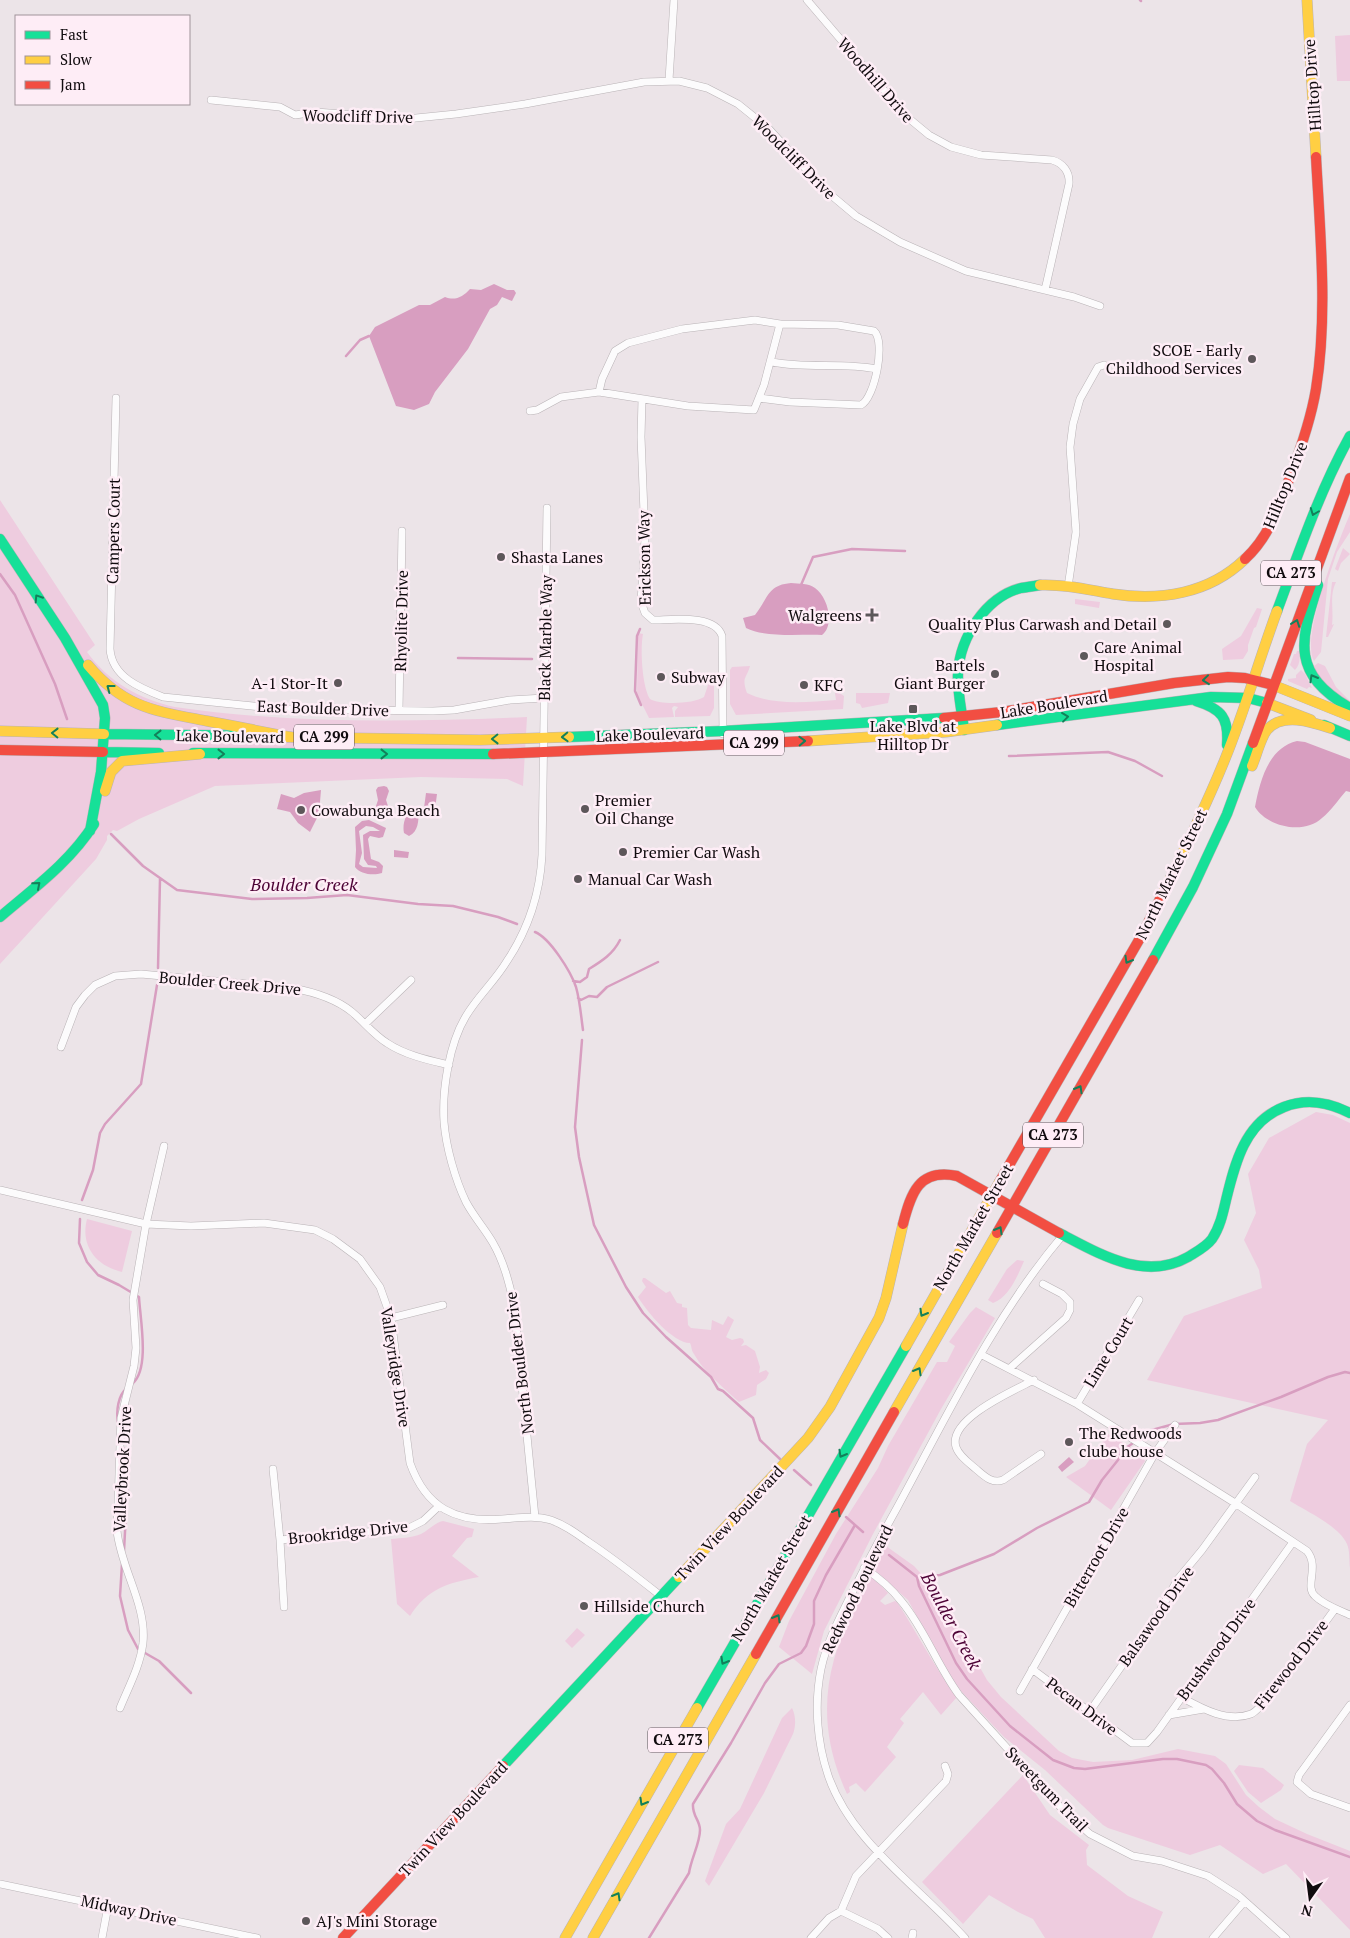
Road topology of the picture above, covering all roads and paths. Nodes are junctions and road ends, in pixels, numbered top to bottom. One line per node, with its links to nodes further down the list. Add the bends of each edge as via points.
1 (674, 0): 4 (street)
2 (807, 0): 6 (street, Woodhill Drive, via 906,116 929,135 962,151 1052,160 1065,168 1069,178)
3 (1307, 0): 23 (main road, Hilltop Drive, via 1317,156 1320,349 1312,410 1278,509 1264,537 1251,553 1231,570 1202,587 1155,597)
4 (669, 80): 5 (street, Woodcliff Drive, via 438,116 398,119 316,112 295,115 280,107); 6 (street, Woodcliff Drive, via 707,88 738,104 769,129 825,190 877,230 966,271)
5 (211, 100)
6 (1045, 290): 7 (street, Woodcliff Drive)
7 (1100, 306)
8 (780, 324): 9 (street); 11 (street, via 838,325 874,331 880,343); 12 (street, via 742,321 682,329 628,343 612,354)
9 (772, 362): 11 (street, via 792,366); 15 (street)
10 (1104, 365): 23 (street, via 1098,367 1080,399 1073,424 1070,448 1076,532)
11 (877, 369): 15 (street, via 870,396 861,405)
12 (599, 392): 14 (street); 16 (street, via 561,397)
13 (116, 398): 25 (street, Campers Court, via 110,638)
14 (642, 398): 15 (street, via 688,406 754,410); 38 (street, Erickson Way, via 645,538 642,608 653,620 707,622 719,629 722,636)
15 (759, 398)
16 (530, 411)
17 (1350, 436): 26 (main road, North Market Street / CA 273, one-way to 26, via 1318,502)
18 (1350, 478): 27 (main road, North Market Street / CA 273, one-way to 18)
19 (1350, 495): 32 (main road, one-way to 19, via 1320,689 1312,678 1305,658 1304,640 1316,590)
20 (547, 508): 28 (street, Black Marble Way)
21 (402, 531): 33 (street, Rhyolite Drive)
22 (0, 539): 24 (main road, one-way to 22)
23 (1068, 587): 35 (main road, Hilltop Drive, via 1042,584 1019,588 988,608 970,631 961,653 958,680)
24 (65, 638): 40 (main road, via 102,705); 42 (main road, one-way to 24, via 169,716 141,707 102,682)
25 (113, 664): 33 (street, East Boulder Drive, via 129,680 169,698 282,709)
26 (1254, 680): 27 (main road, Lake Boulevard); 29 (main road, North Market Street / CA 273); 35 (main road, Lake Boulevard / CA 299, one-way to 35, via 1236,677 1174,683)
27 (1273, 685): 31 (main road, North Market Street / CA 273); 34 (main road, Lake Boulevard)
28 (544, 698): 33 (street, East Boulder Drive, via 510,700 454,710); 43 (street, Black Marble Way)
29 (1248, 698): 30 (main road, Lake Boulevard / CA 299); 31 (main road, Lake Boulevard / CA 299); 49 (main road, North Market Street / CA 273)
30 (1192, 700): 37 (main road, Lake Boulevard / CA 299, one-way to 30); 49 (main road, via 1216,708 1222,714 1228,727)
31 (1267, 703): 36 (main road, Lake Boulevard); 50 (main road, North Market Street / CA 273)
32 (1350, 708)
33 (399, 710)
34 (1350, 716)
35 (963, 717): 37 (main road, Hilltop Drive); 38 (main road, Lake Boulevard / CA 299)
36 (1330, 728): 41 (main road, Lake Boulevard); 50 (main road, via 1307,721 1282,720 1266,730)
37 (964, 730): 44 (main road, Lake Boulevard / CA 299, one-way to 37)
38 (723, 731): 43 (main road, Lake Boulevard / CA 299, one-way to 43); 44 (street, Erickson Way)
39 (0, 732): 40 (main road, Lake Boulevard / CA 299, one-way to 39)
40 (104, 734): 42 (main road, Lake Boulevard / CA 299, one-way to 40); 46 (main road)
41 (1350, 736)
42 (291, 737): 43 (main road, Lake Boulevard / CA 299, one-way to 42)
43 (544, 738): 47 (street, North Boulder Drive)
44 (723, 744): 47 (main road, Lake Boulevard / CA 299)
45 (0, 750): 46 (main road, Lake Boulevard / CA 299)
46 (103, 752): 48 (main road, Lake Boulevard / CA 299); 51 (main road)
47 (544, 752): 48 (main road, Lake Boulevard / CA 299, one-way to 47); 56 (street, North Boulder Drive, via 539,888 518,942 466,1017)
48 (200, 754): 51 (main road, via 122,761 111,772)
49 (1225, 759): 60 (main road, North Market Street / CA 273, one-way to 60, via 1143,933)
50 (1227, 814): 61 (main road, North Market Street / CA 273, one-way to 50, via 1171,928)
51 (90, 831): 52 (main road, one-way to 51, via 69,856)
52 (0, 917)
53 (411, 980): 54 (street)
54 (365, 1024): 55 (street, Boulder Creek Drive, via 345,1007 316,992 130,974 104,980 85,995 76,1007); 56 (street, Boulder Creek Drive, via 394,1048)
55 (61, 1047)
56 (448, 1065): 79 (street, North Boulder Drive, via 443,1105 449,1151 467,1203 500,1256 514,1304)
57 (1350, 1113): 63 (main road, Twin View Boulevard, via 1326,1103 1307,1102 1278,1108 1260,1120 1247,1134 1241,1148 1217,1230 1201,1249 1183,1260 1161,1267 1134,1266)
58 (164, 1146): 62 (street, Valleybrook Drive)
59 (0, 1190): 62 (street, Valleyridge Drive)
60 (991, 1195): 61 (main road, Twin View Boulevard); 83 (main road, Twin View Boulevard, via 949,1174 931,1176 916,1188 909,1200 879,1318 824,1417); 106 (main road, North Market Street / CA 273, one-way to 106)
61 (1012, 1206): 63 (main road, Twin View Boulevard); 107 (main road, North Market Street / CA 273, one-way to 61)
62 (146, 1224): 67 (street, Valleyridge Drive, via 264,1223 314,1230 360,1259 380,1287); 91 (street, Valleybrook Drive, via 134,1300 134,1366 121,1418 117,1527 119,1549 142,1620 143,1641 136,1673)
63 (1062, 1235): 68 (street, Redwood Boulevard, via 1020,1290)
64 (1043, 1284): 69 (street, via 1065,1297 1070,1302 1070,1310 1066,1318)
65 (1139, 1300): 71 (street, Lime Court)
66 (443, 1306): 67 (street)
67 (391, 1318): 78 (street, Valleyridge Drive, via 410,1463 420,1486)
68 (982, 1355): 69 (street); 82 (street, Redwood Boulevard)
69 (1010, 1368): 70 (street)
70 (1034, 1380): 71 (street); 74 (street, via 970,1417 957,1434 955,1445 961,1456 997,1482)
71 (1078, 1404): 73 (street)
72 (1175, 1425): 73 (street, Bitterroot Drive)
73 (1155, 1453): 77 (street); 87 (street, Bitterroot Drive)
74 (1041, 1454)
75 (273, 1470): 80 (street)
76 (1255, 1477): 77 (street, Balsawood Drive)
77 (1235, 1503): 81 (street); 93 (street, Balsawood Drive, via 1178,1578 1158,1614)
78 (439, 1506): 79 (street, Valleyridge Drive, via 460,1517 480,1521); 80 (street, Brookridge Drive, via 423,1521 409,1528)
79 (535, 1517): 83 (street, Valleyridge Drive, via 565,1526)
80 (280, 1540): 84 (street)
81 (1293, 1542): 85 (street, via 1308,1551 1314,1561 1311,1589 1314,1596); 89 (street, Brushwood Drive)
82 (864, 1568): 98 (street, Redwood Boulevard, via 827,1648 821,1670 818,1708 820,1743 833,1787 853,1823); 100 (street, Sweetgum Trail, via 904,1603 959,1695 1064,1811 1090,1834 1132,1856 1162,1861 1208,1876)
83 (661, 1596): 105 (main road, Twin View Boulevard)
84 (284, 1607)
85 (1335, 1609): 86 (street); 92 (street, Firewood Drive, via 1255,1712 1246,1716 1227,1716)
86 (1350, 1616)
87 (1032, 1669): 88 (street, Bitterroot Drive); 93 (street, Pecan Drive)
88 (1020, 1691)
89 (1181, 1697): 92 (street); 94 (street, Brushwood Drive)
90 (1350, 1705): 97 (street, via 1297,1782 1311,1794)
91 (120, 1708)
92 (1205, 1709): 94 (street)
93 (1090, 1711): 95 (street, Pecan Drive)
94 (1169, 1715): 95 (street, Brushwood Drive, via 1150,1741)
95 (1132, 1743)
96 (945, 1766): 98 (street, via 946,1781)
97 (1350, 1808)
98 (879, 1852): 102 (street, via 856,1876); 110 (street, Redwood Boulevard)
99 (0, 1884): 101 (street, Midway Drive)
100 (1244, 1902): 111 (street); 112 (street, Sweetgum Trail)
101 (108, 1906): 103 (street); 104 (street, Midway Drive)
102 (841, 1911): 108 (street); 109 (street, via 878,1928)
103 (102, 1938)
104 (257, 1938)
105 (342, 1938)
106 (565, 1938)
107 (593, 1938)
108 (811, 1938)
109 (888, 1938)
110 (964, 1938)
111 (1213, 1938)
112 (1286, 1938)

